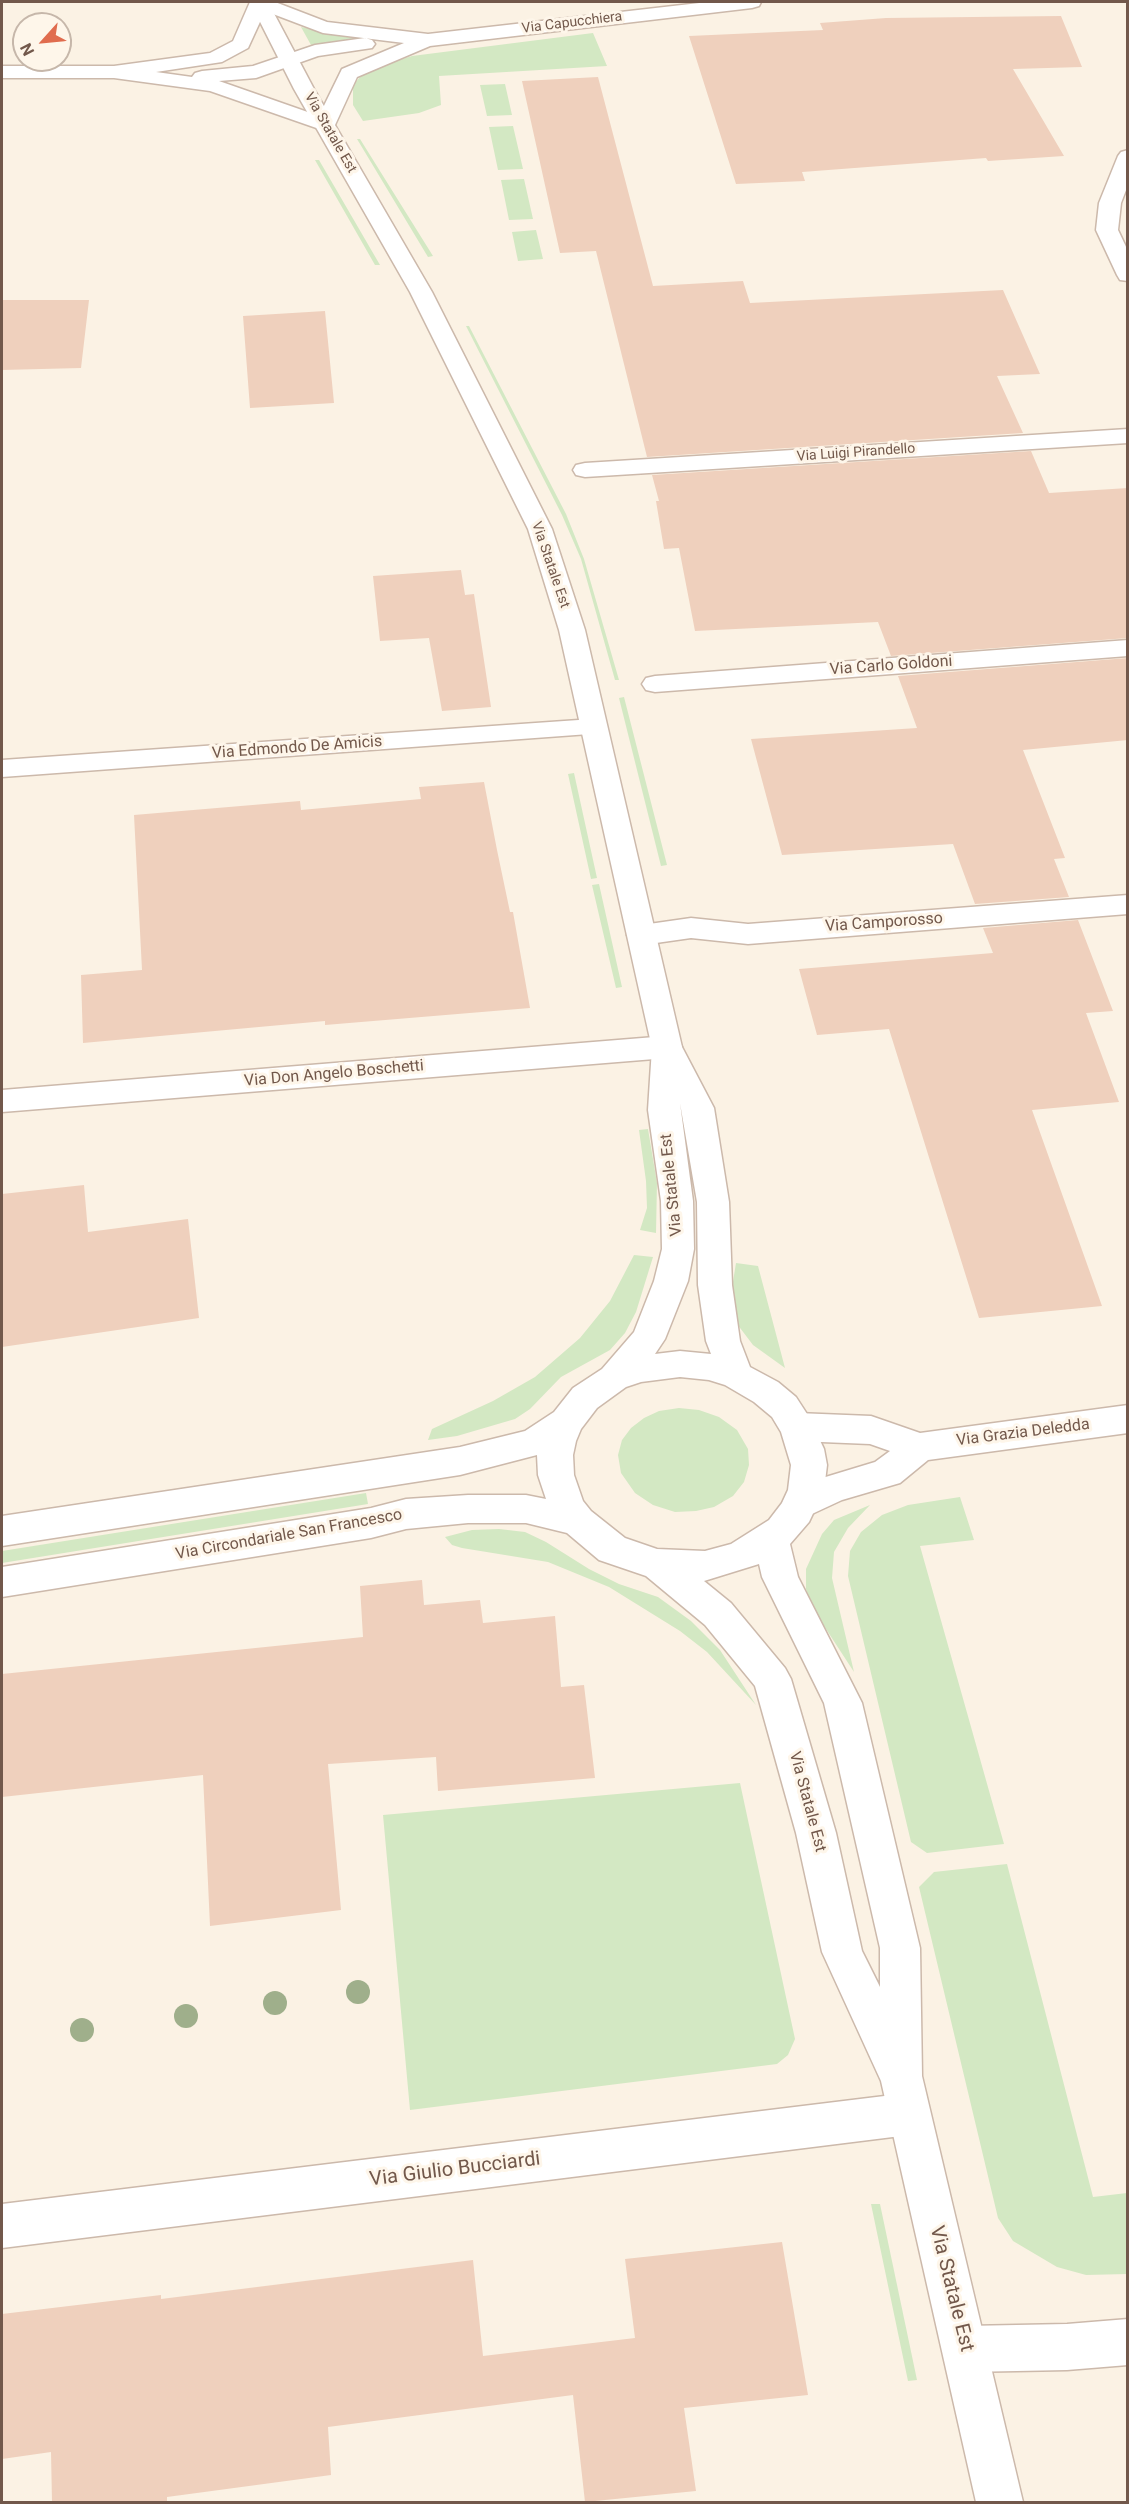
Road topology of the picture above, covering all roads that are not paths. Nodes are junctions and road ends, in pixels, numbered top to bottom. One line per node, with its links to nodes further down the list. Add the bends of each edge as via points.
1 (259, 2): 3 (street, Via Capucchiera, via 323,27); 5 (street, via 241,44); 7 (street, Via Statale Est)
2 (752, 2): 4 (street, Via Capucchiera)
3 (405, 38): 4 (street, Via Capucchiera); 7 (street, Via Capucchiera, via 315,51)
4 (428, 40): 6 (street, Via Capucchiera)
5 (215, 58): 7 (street); 9 (street)
6 (379, 60): 7 (street, Via Capucchiera); 11 (street, Via Capucchiera, via 349,73)
7 (290, 61): 10 (street, via 240,75); 11 (street, Via Statale Est)
8 (2, 72): 9 (street)
9 (114, 72): 10 (street)
10 (168, 78): 11 (street, via 213,86)
11 (325, 125): 18 (street, Via Statale Est, via 421,292 540,529 572,630)
12 (1128, 156): 13 (street, via 1110,203 1107,230)
13 (1128, 275)
14 (1128, 436): 15 (street, Via Luigi Pirandello)
15 (585, 470)
16 (1128, 648): 17 (street, Via Carlo Goldoni)
17 (655, 684)
18 (593, 727): 19 (street, Via Edmondo De Amicis); 21 (street, Via Statale Est)
19 (2, 769)
20 (1128, 904): 21 (street, Via Camporosso, via 748,934 691,928)
21 (642, 935): 22 (street, Via Statale Est)
22 (668, 1047): 23 (street, Via Don Angelo Boschetti); 24 (street, Via Statale Est, via 698,1108 713,1202 715,1285 723,1341); 25 (street, Via Statale Est, via 664,1110 677,1201 678,1249 671,1281 648,1339)
23 (2, 1101)
24 (736, 1375): 25 (street, Via Statale Est, via 680,1364 650,1366); 28 (street, Via Statale Est, via 773,1397)
25 (614, 1378): 27 (street, Via Statale Est, via 585,1398)
26 (1128, 1419): 29 (street, Via Grazia Deledda)
27 (566, 1422): 31 (street, Via Statale Est, via 555,1455 556,1475 559,1489); 32 (street, via 535,1442 460,1461)
28 (797, 1427): 29 (street, Via Grazia Deledda, via 871,1430); 30 (street, Via Statale Est, via 809,1465 806,1490)
29 (919, 1447): 30 (street, via 887,1473 832,1489)
30 (799, 1506): 33 (street, Via Statale Est, via 788,1524)
31 (578, 1521): 34 (street, Via Statale Est, via 612,1549); 35 (street, Via Circondariale San Francesco, via 526,1509 406,1514 371,1523)
32 (2, 1531)
33 (771, 1539): 34 (street, Via Statale Est, via 720,1563); 36 (street, Via Statale Est, via 780,1577 843,1703 848,1723 900,1948)
34 (657, 1564): 36 (street, Via Statale Est, via 718,1614 772,1679 816,1833 842,1952)
35 (2, 1582)
36 (905, 2095): 37 (street, Via Giulio Bucciardi); 39 (street, Via Statale Est)
37 (2, 2226)
38 (1128, 2342): 39 (street)
39 (966, 2349): 40 (street, Via Statale Est)
40 (1000, 2502)

